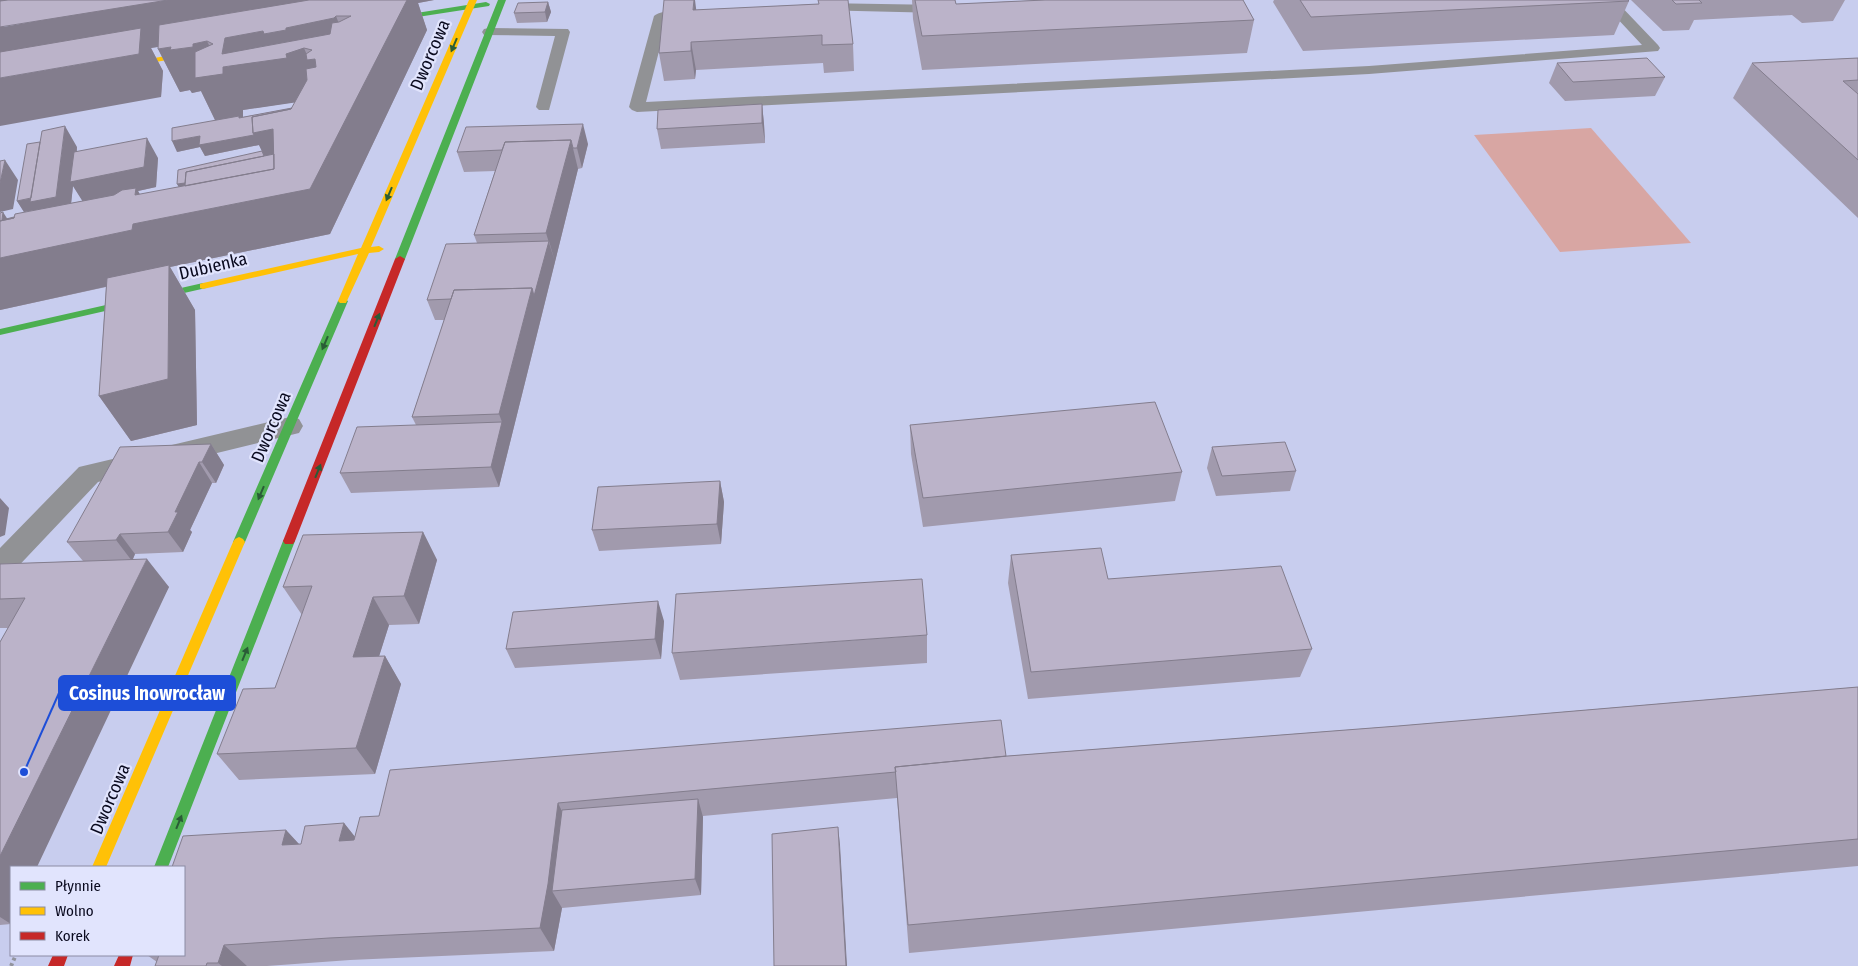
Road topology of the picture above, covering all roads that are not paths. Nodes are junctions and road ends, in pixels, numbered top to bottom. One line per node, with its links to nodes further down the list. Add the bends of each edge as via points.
1 (1607, 0): 6 (lane, via 1653,48 1370,70 637,107 661,16)
2 (472, 2): 3 (main road); 7 (main road); 13 (main road, Dworcowa, one-way to 13)
3 (501, 2): 8 (main road)
4 (804, 7): 5 (lane)
5 (954, 9)
6 (708, 12)
7 (369, 23)
8 (490, 32): 11 (lane, via 563,32); 12 (main road)
9 (214, 50): 10 (main road)
10 (107, 68)
11 (544, 106)
12 (406, 248): 13 (main road, Dubienka); 18 (main road, one-way to 12)
13 (365, 250): 14 (main road, Dubienka); 15 (main road, Dworcowa, one-way to 15)
14 (0, 332)
15 (290, 426): 16 (street, via 89,474); 17 (main road, Dworcowa, one-way to 17)
16 (0, 567)
17 (99, 866)
18 (161, 866)

